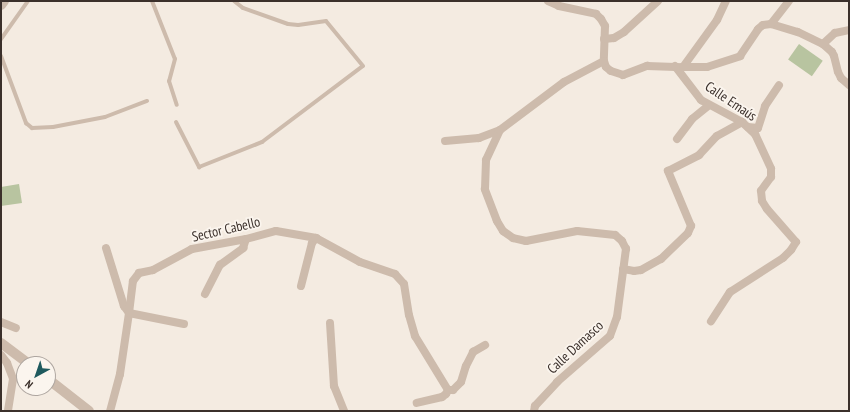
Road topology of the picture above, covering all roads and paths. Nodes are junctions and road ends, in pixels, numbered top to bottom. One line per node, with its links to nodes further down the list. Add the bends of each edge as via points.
1 (4, 1): 9 (street)
2 (28, 1): 13 (lane)
3 (152, 1): 22 (lane, via 176,59 169,81)
4 (234, 1): 24 (lane, via 242,8 288,24 326,21 363,66 262,142 199,167)
5 (548, 1): 12 (street, via 596,14 605,26)
6 (658, 1): 12 (street, via 624,32 614,38)
7 (726, 1): 18 (street, via 717,20)
8 (789, 1): 10 (street)
9 (1, 5)
10 (771, 24): 14 (street, via 798,32); 18 (street, via 763,25 758,30 740,56 707,67)
11 (849, 29): 14 (street, via 835,33)
12 (604, 39): 16 (street)
13 (1, 40)
14 (823, 44): 20 (street, via 832,52 841,78)
15 (1, 56): 21 (lane, via 26,123 32,128 53,127 105,117)
16 (604, 61): 17 (street, via 606,67 623,75 647,66); 26 (street, Calle Damasco, via 564,82)
17 (675, 66): 18 (street); 23 (street, Calle Emaús, via 701,100)
18 (683, 67)
19 (779, 85): 25 (street, via 765,106 758,128)
20 (849, 85)
21 (147, 102)
22 (177, 105)
23 (709, 105): 25 (street, Calle Emaús); 27 (street, via 692,119)
24 (176, 122)
25 (745, 124): 32 (street, via 717,136 700,156 668,172 691,226 688,233 661,259 641,270); 36 (street, Calle Emaús, via 755,134 771,169 771,177 761,191 762,201 766,209 796,242 783,258 730,292)
26 (500, 130): 28 (street, Calle Damasco, via 479,138); 32 (street, Calle Damasco, via 486,160 486,189 503,231 513,238 526,241 577,231 615,235 626,249)
27 (677, 139)
28 (445, 141)
29 (316, 238): 30 (street, Sector Cabello, via 276,231); 33 (street, via 312,243); 46 (street, Sector Cabello, via 360,262 400,278 404,284 415,336)
30 (246, 239): 34 (street, via 243,248 220,265); 35 (street, Sector Cabello, via 192,249 154,270 139,273 133,281)
31 (106, 248): 35 (street, Sector Cabello)
32 (623, 269): 52 (street, Calle Damasco, via 618,317 610,336 557,382 535,406)
33 (301, 286)
34 (205, 294)
35 (128, 313): 39 (street); 50 (street, Sector Cabello, via 120,374)
36 (711, 321)
37 (1, 322): 40 (street)
38 (330, 322): 51 (street, via 334,386)
39 (184, 324)
40 (16, 328)
41 (1, 342): 44 (street)
42 (485, 345): 46 (street, via 476,349 469,358 457,387)
43 (1, 355): 48 (street, via 13,379)
44 (19, 356)
45 (56, 385): 49 (street)
46 (448, 390): 47 (street, via 442,397)
47 (417, 403)
48 (8, 411)
49 (89, 411)
50 (110, 411)
51 (344, 411)
52 (534, 411)

